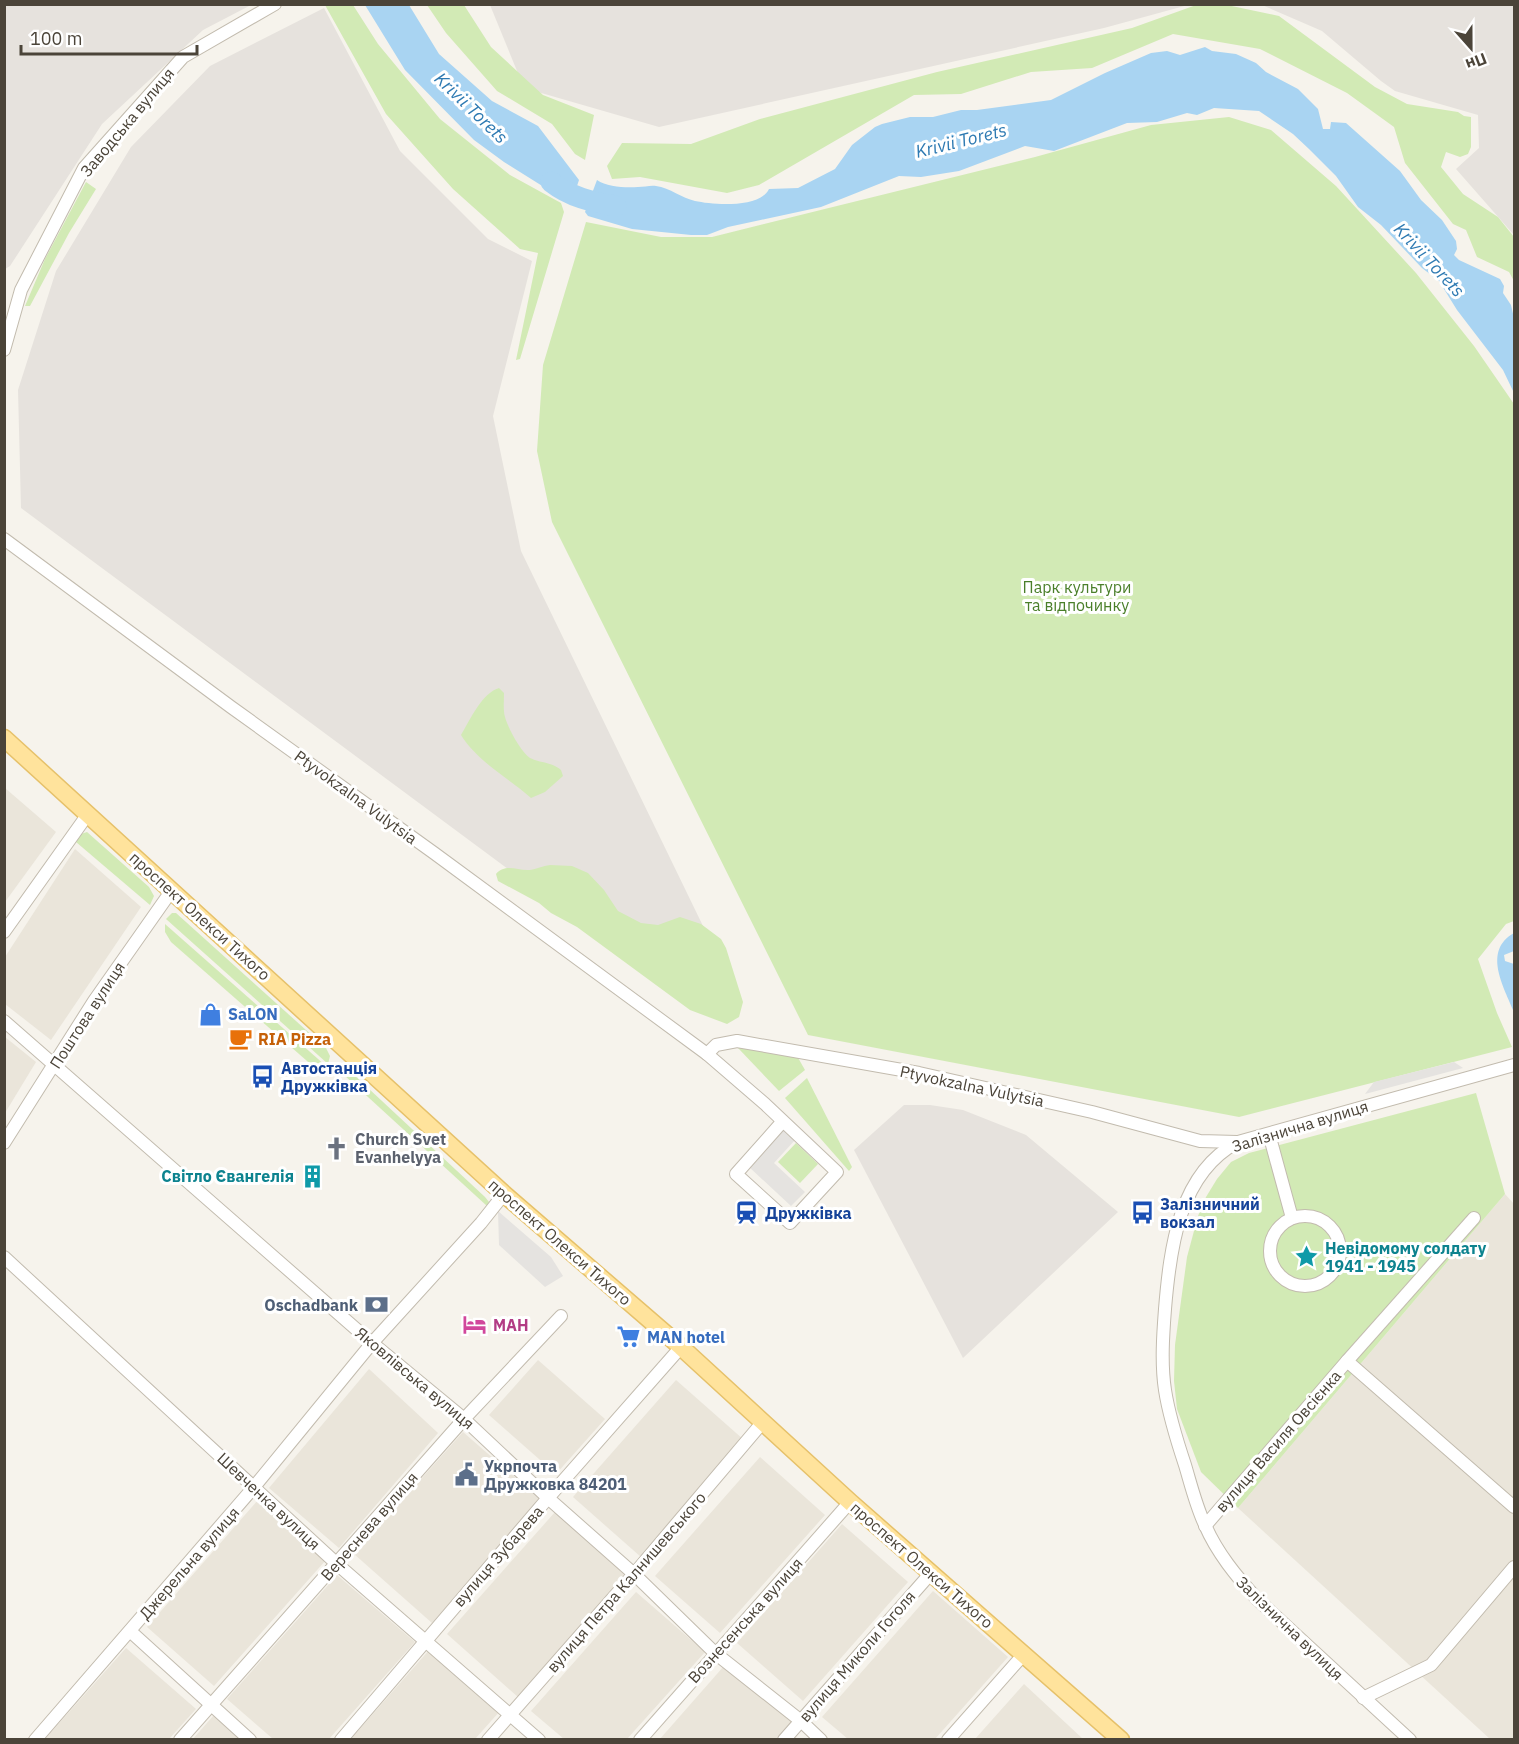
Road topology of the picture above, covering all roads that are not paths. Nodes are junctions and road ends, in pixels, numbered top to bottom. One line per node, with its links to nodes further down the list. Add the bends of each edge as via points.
1 (275, 4): 2 (street, Заводська вулиця, via 183,57 84,168)
2 (11, 307): 3 (street, Заводська вулиця)
3 (4, 350)
4 (4, 539): 10 (street, Ptyvokzalna Vulytsia)
5 (4, 738): 6 (main road, проспект Олекси Тихого)
6 (88, 814): 7 (main road, проспект Олекси Тихого); 8 (street)
7 (172, 890): 11 (street, Поштова вулиця); 17 (main road, проспект Олекси Тихого)
8 (4, 932)
9 (4, 1021): 11 (street, Яковлівська вулиця)
10 (707, 1054): 13 (street, Ptyvokzalna Vulytsia); 15 (street, Ptyvokzalna Vulytsia, via 716,1045 737,1041 799,1051 919,1073 1200,1141)
11 (54, 1064): 16 (street, Поштова вулиця); 22 (street, Яковлівська вулиця)
12 (1515, 1065): 14 (street, Залізнична вулиця)
13 (783, 1121): 13 (street, Ptyvokzalna Vulytsia, via 736,1174 790,1223 837,1172)
14 (1269, 1134): 15 (street, Залізнична вулиця); 18 (street)
15 (1238, 1142): 31 (street, Залізнична вулиця, via 1209,1164 1189,1195 1168,1269 1165,1389 1175,1435)
16 (4, 1143)
17 (504, 1194): 22 (street, Джерельна вулиця); 23 (main road, проспект Олекси Тихого)
18 (1292, 1218): 18 (street, via 1274,1233 1270,1245 1274,1269 1293,1284 1316,1285 1326,1280 1340,1262 1339,1239 1334,1229 1315,1216)
19 (1473, 1218): 24 (street)
20 (4, 1257): 27 (street, Шевченка вулиця)
21 (561, 1316): 25 (street, Вереснева вулиця)
22 (372, 1343): 25 (street, Яковлівська вулиця); 27 (street, Джерельна вулиця)
23 (681, 1347): 26 (main road, проспект Олекси Тихого); 28 (street, вулиця Зубарева)
24 (1347, 1361): 30 (street, вулиця Василя Овсієнка); 31 (street, вулиця Василя Овсієнка)
25 (464, 1419): 28 (street, Яковлівська вулиця); 32 (street, Вереснева вулиця)
26 (762, 1423): 29 (main road, проспект Олекси Тихого); 35 (street, вулиця Петра Калнишевського)
27 (254, 1487): 32 (street, Шевченка вулиця); 36 (street, Джерельна вулиця)
28 (548, 1498): 35 (street, Яковлівська вулиця); 37 (street, вулиця Зубарева)
29 (850, 1502): 34 (main road, проспект Олекси Тихого); 38 (street, Вознесенська вулиця)
30 (1515, 1507)
31 (1205, 1526): 40 (street, Залізнична вулиця, via 1236,1576)
32 (337, 1564): 37 (street, Шевченка вулиця); 41 (street, Вереснева вулиця)
33 (1515, 1567): 40 (street, via 1431,1665)
34 (931, 1573): 39 (main road, проспект Олекси Тихого); 43 (street, вулиця Миколи Гоголя)
35 (634, 1574): 38 (street, Яковлівська вулиця); 42 (street, вулиця Петра Калнишевського)
36 (130, 1631): 41 (street); 44 (street, Джерельна вулиця)
37 (426, 1641): 42 (street, Шевченка вулиця); 47 (street, вулиця Зубарева)
38 (715, 1653): 43 (street, Яковлівська вулиця); 50 (street, Вознесенська вулиця)
39 (1024, 1654): 53 (street); 54 (main road, проспект Олекси Тихого)
40 (1363, 1698): 55 (street, Залізнична вулиця)
41 (211, 1704): 45 (street, Вереснева вулиця); 46 (street)
42 (509, 1715): 48 (street, вулиця Петра Калнишевського); 49 (street, Шевченка вулиця)
43 (801, 1721): 51 (street, вулиця Миколи Гоголя); 52 (street, Яковлівська вулиця)
44 (35, 1740)
45 (180, 1740)
46 (250, 1740)
47 (341, 1740)
48 (488, 1740)
49 (539, 1740)
50 (640, 1740)
51 (784, 1740)
52 (821, 1740)
53 (948, 1740)
54 (1121, 1740)
55 (1410, 1740)

